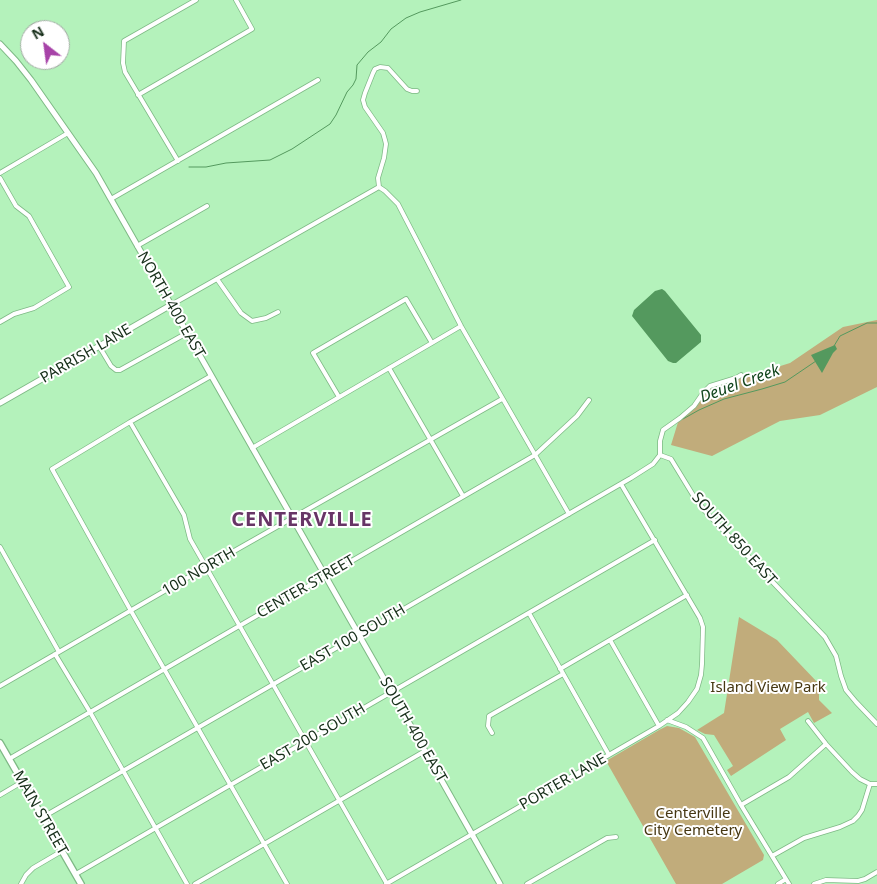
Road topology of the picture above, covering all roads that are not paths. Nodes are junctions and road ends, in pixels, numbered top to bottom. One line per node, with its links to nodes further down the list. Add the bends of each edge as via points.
1 (196, 0): 6 (street, via 124,41 125,72)
2 (236, 0): 6 (street, via 252,29)
3 (0, 44): 7 (street, NORTH 400 EAST, via 31,80)
4 (318, 80): 8 (street)
5 (417, 91): 11 (street, via 408,89 388,68 380,67 373,72 364,100 386,144)
6 (138, 95): 8 (street)
7 (68, 133): 9 (street); 12 (street, NORTH 400 EAST)
8 (178, 161): 12 (street)
9 (0, 173)
10 (0, 178): 18 (street, via 16,206 29,216 69,287 34,308)
11 (378, 187): 15 (street); 19 (street, via 398,204)
12 (111, 199): 14 (street, NORTH 400 EAST)
13 (207, 206): 14 (street)
14 (137, 246): 16 (street, NORTH 400 EAST)
15 (217, 279): 16 (street); 17 (street, via 241,313 252,321)
16 (171, 305): 20 (street, NORTH 400 EAST); 22 (street, PARRISH LANE)
17 (278, 312)
18 (0, 322)
19 (461, 326): 21 (street); 27 (street)
20 (187, 333): 22 (street, via 116,370); 25 (street, NORTH 400 EAST)
21 (432, 343): 23 (street); 26 (street, via 406,299 314,354)
22 (99, 346): 29 (street, PARRISH LANE)
23 (389, 368): 26 (street); 31 (street)
24 (741, 375): 34 (street, via 710,386 694,406 663,430)
25 (211, 376): 30 (street); 32 (street, NORTH 400 EAST)
26 (339, 397): 32 (street)
27 (502, 399): 31 (street, 100 NORTH); 33 (street)
28 (589, 400): 33 (street, CENTER STREET, via 578,416)
29 (0, 403)
30 (130, 422): 41 (street, via 184,515 190,539); 44 (street, via 52,469)
31 (431, 440): 36 (street); 38 (street, 100 NORTH)
32 (252, 448): 38 (street, NORTH 400 EAST)
33 (535, 455): 36 (street, CENTER STREET); 37 (street)
34 (660, 455): 35 (street, EAST 100 SOUTH, via 653,464); 59 (street, SOUTH 850 EAST, via 671,459 705,511 825,637 836,656 846,690)
35 (622, 484): 37 (street, EAST 100 SOUTH); 39 (street, PORTER LANE)
36 (463, 496): 42 (street, CENTER STREET)
37 (569, 514): 47 (street, EAST 100 SOUTH)
38 (292, 518): 41 (street, 100 NORTH); 42 (street, NORTH 400 EAST)
39 (655, 540): 43 (street, PORTER LANE); 45 (street, EAST 200 SOUTH)
40 (0, 547): 49 (street)
41 (206, 567): 44 (street, 100 NORTH); 46 (street)
42 (325, 576): 46 (street, CENTER STREET); 47 (street, SOUTH 400 EAST)
43 (687, 595): 48 (street); 57 (street, PORTER LANE, via 703,627 701,675 688,702)
44 (131, 611): 49 (street, 100 NORTH); 50 (street)
45 (529, 613): 51 (street); 55 (street, EAST 200 SOUTH)
46 (239, 626): 50 (street, CENTER STREET); 53 (street)
47 (359, 635): 53 (street, EAST 100 SOUTH); 55 (street, SOUTH 400 EAST)
48 (610, 640): 51 (street); 60 (street)
49 (57, 653): 54 (street, 100 NORTH); 56 (street)
50 (164, 669): 56 (street, CENTER STREET); 61 (street)
51 (560, 669): 52 (street)
52 (563, 674): 62 (street, via 489,716 488,726); 67 (street)
53 (273, 684): 61 (street, EAST 100 SOUTH); 63 (street)
54 (0, 686)
55 (392, 692): 63 (street, EAST 200 SOUTH); 66 (street, SOUTH 400 EAST)
56 (90, 712): 68 (street, CENTER STREET); 69 (street)
57 (667, 720): 60 (street, PORTER LANE); 76 (street, via 703,738)
58 (808, 721): 65 (street)
59 (877, 724)
60 (659, 726): 67 (street, PORTER LANE)
61 (198, 728): 69 (street, EAST 100 SOUTH); 73 (street)
62 (492, 733)
63 (305, 742): 73 (street, EAST 200 SOUTH); 75 (street)
64 (0, 743): 68 (main road, MAIN STREET)
65 (826, 744): 71 (street, via 860,780); 76 (street, via 789,777)
66 (425, 751): 75 (street); 79 (street, SOUTH 400 EAST)
67 (609, 755): 79 (street, PORTER LANE)
68 (9, 759): 70 (main road, MAIN STREET)
69 (122, 771): 77 (street, EAST 100 SOUTH); 78 (street)
70 (22, 782): 74 (street); 77 (main road, MAIN STREET)
71 (870, 784): 72 (street); 83 (street, via 862,810 853,821 804,838)
72 (877, 784)
73 (231, 785): 78 (street, EAST 200 SOUTH); 81 (street)
74 (0, 795)
75 (339, 801): 81 (street); 92 (street)
76 (741, 805): 83 (street)
77 (42, 817): 82 (main road, MAIN STREET)
78 (155, 828): 85 (street, EAST 200 SOUTH); 89 (street)
79 (472, 835): 92 (street, PORTER LANE); 93 (street, SOUTH 400 EAST)
80 (616, 837): 94 (street, via 607,838)
81 (264, 844): 90 (street); 91 (street)
82 (62, 851): 85 (main road, MAIN STREET); 87 (street, via 33,868)
83 (772, 856): 86 (street)
84 (877, 872): 97 (street, via 858,881 826,880)
85 (76, 874): 88 (main road, MAIN STREET)
86 (786, 879): 95 (street); 96 (street)
87 (21, 884)
88 (81, 884)
89 (187, 884)
90 (195, 884)
91 (287, 884)
92 (386, 884)
93 (500, 884)
94 (527, 884)
95 (778, 884)
96 (789, 884)
97 (814, 884)

